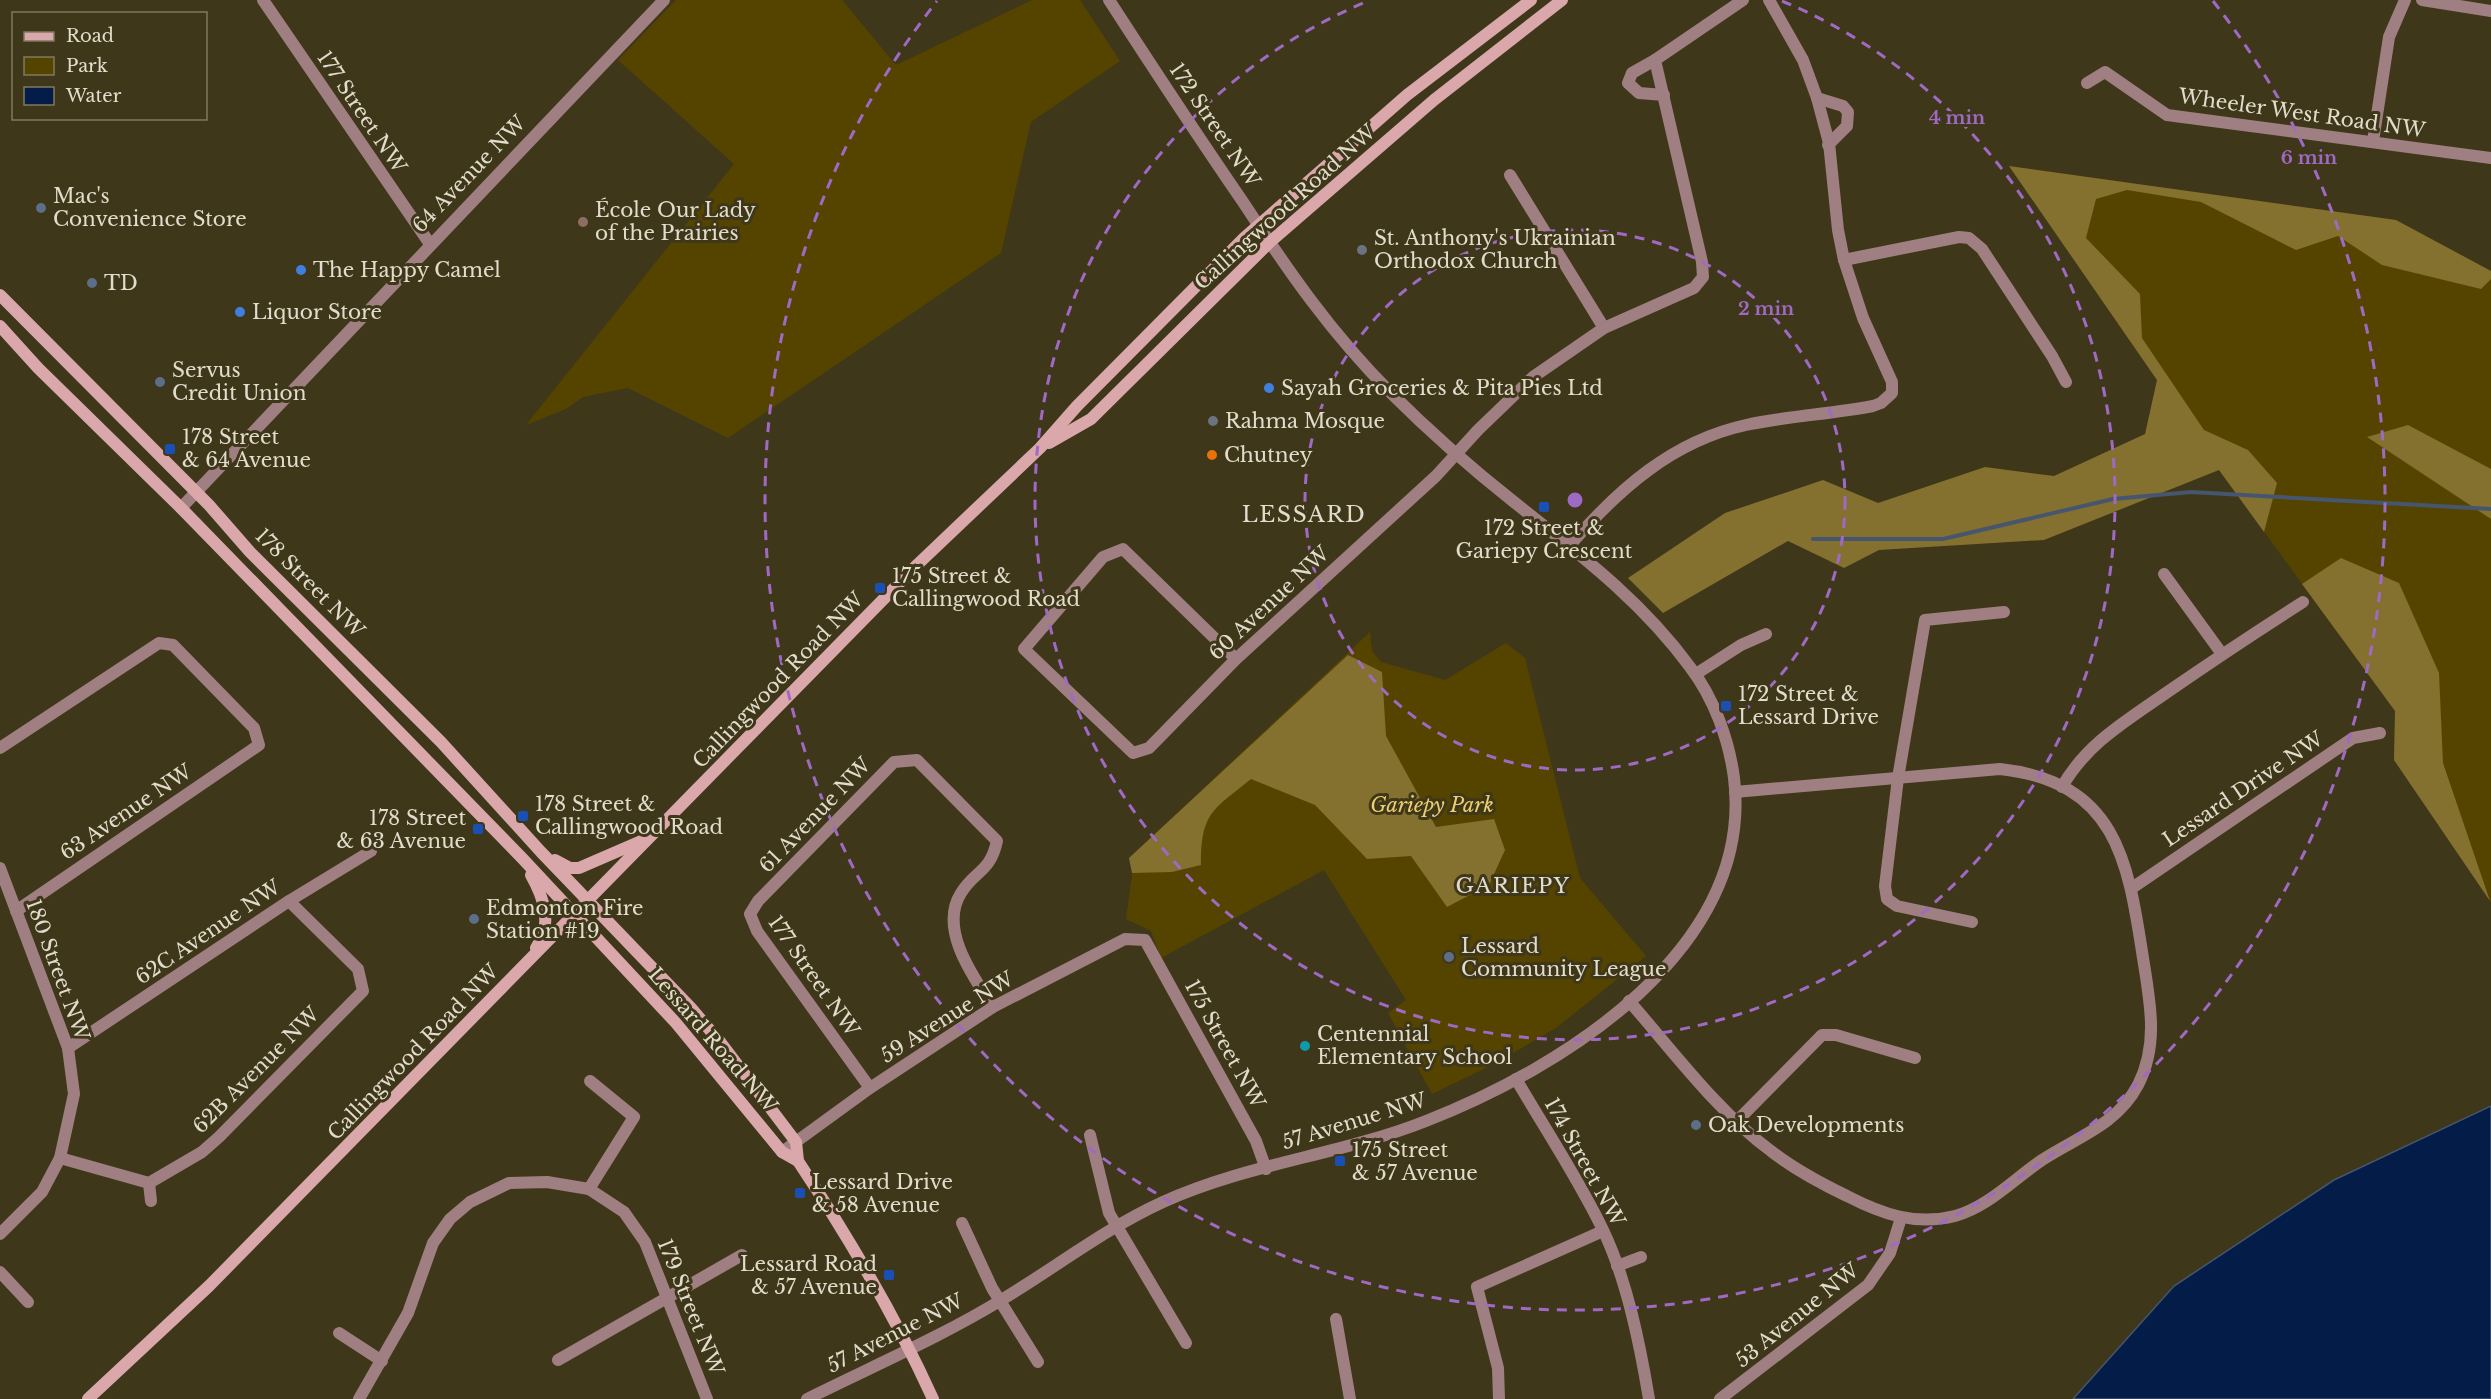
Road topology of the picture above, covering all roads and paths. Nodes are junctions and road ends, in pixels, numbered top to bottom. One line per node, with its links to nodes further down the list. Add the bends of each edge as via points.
1 (263, 0): 21 (street, 177 Street NW)
2 (664, 0): 21 (street, 64 Avenue NW)
3 (1109, 0): 19 (street, 172 Street NW)
4 (1531, 0): 19 (main road, Callingwood Road NW, via 1407,95)
5 (1562, 0): 20 (main road, Callingwood Road NW, via 1434,100)
6 (1743, 0): 11 (street)
7 (1769, 0): 14 (street, via 1803,60)
8 (2405, 0): 15 (street, via 2389,37)
9 (2422, 0): 10 (street)
10 (2491, 11)
11 (1655, 60): 13 (street); 13 (street, via 1632,73 1628,84 1639,93)
12 (2087, 83): 15 (street, Wheeler West Road NW, via 2105,72 2167,115)
13 (1664, 95): 25 (street, 60 Avenue NW, via 1703,277 1694,288)
14 (1817, 98): 16 (street); 16 (street, via 1843,106 1848,112 1847,126)
15 (2373, 141): 17 (street, Wheeler West Road NW)
16 (1828, 145): 22 (street)
17 (2491, 158)
18 (1510, 175): 25 (street)
19 (1258, 225): 20 (street, 172 Street NW); 27 (main road, Callingwood Road NW)
20 (1270, 242): 27 (main road, Callingwood Road NW, via 1091,419); 28 (street, 172 Street NW, via 1338,338)
21 (430, 244): 29 (street, 64 Avenue NW)
22 (1844, 260): 26 (street, via 1969,238 1982,249); 31 (street, via 1863,318 1892,382 1892,393 1887,399 1866,407 1744,425 1691,444 1622,489)
23 (0, 295): 29 (main road, 178 Street NW)
24 (0, 326): 30 (main road, 178 Street NW)
25 (1604, 328): 28 (street, 60 Avenue NW, via 1533,378)
26 (2066, 382)
27 (1040, 448): 44 (main road, Callingwood Road NW, via 918,564)
28 (1456, 454): 31 (street, 172 Street NW); 37 (street, 60 Avenue NW, via 1425,487)
29 (196, 492): 30 (street, 64 Avenue NW); 46 (main road, 178 Street NW, via 250,552 441,742)
30 (181, 508): 47 (main road, 178 Street NW)
31 (1570, 545): 38 (street, 172 Street NW, via 1640,607)
32 (2164, 574): 36 (street)
33 (2303, 602): 36 (street)
34 (2004, 612): 41 (street, via 1924,620)
35 (1766, 633): 38 (street)
36 (2222, 654): 42 (street, via 2103,737 2080,760)
37 (1236, 659): 37 (street, 60 Avenue NW, via 1123,549 1103,557 1024,648 1133,753 1149,748)
38 (1696, 674): 43 (street, 172 Street NW, via 1727,745)
39 (2380, 733): 49 (street, Lessard Drive NW, via 2353,738)
40 (0, 748): 52 (street, 63 Avenue NW, via 159,643 173,645 254,728 259,745)
41 (1898, 778): 42 (street, via 2000,769 2027,773); 43 (street); 55 (street, via 1885,886 1887,899 1897,906)
42 (2062, 787): 49 (street, via 2108,828 2126,864)
43 (1735, 792): 56 (street, 172 Street NW, via 1733,833 1725,870 1712,905)
44 (653, 836): 46 (main road, via 579,868 570,868); 51 (main road, Callingwood Road NW)
45 (371, 851): 50 (street, 62C Avenue NW)
46 (541, 852): 51 (main road, 178 Street NW)
47 (522, 858): 54 (main road, 178 Street NW); 58 (main road, via 540,890 547,916 543,939)
48 (0, 868): 52 (street, 180 Street NW)
49 (2132, 888): 76 (street, via 2152,1026 2146,1065 2131,1097 2108,1121 2047,1157 1977,1206 1942,1219)
50 (289, 901): 61 (street, 62C Avenue NW); 73 (street, 62B Avenue NW, via 358,969 363,991 219,1137 202,1152)
51 (589, 901): 54 (main road, Callingwood Road NW); 68 (main road, Lessard Road NW, via 721,1043)
52 (16, 912): 61 (street, 180 Street NW)
53 (750, 914): 60 (street, 61 Avenue NW, via 758,901 894,762 917,760 997,841 993,859 960,893 954,919 962,959); 65 (street, 177 Street NW, via 757,931)
54 (575, 915): 58 (main road, Callingwood Road NW); 69 (main road, Lessard Road NW, via 705,1056)
55 (1972, 922)
56 (1697, 930): 59 (street, 57 Avenue NW)
57 (1145, 940): 60 (street, 59 Avenue NW, via 1125,939); 72 (street, 175 Street NW, via 1259,1146)
58 (520, 970): 95 (main road, Callingwood Road NW, via 209,1286)
59 (1629, 1002): 63 (street, 57 Avenue NW); 66 (street)
60 (993, 1007): 65 (street, 59 Avenue NW)
61 (68, 1048): 70 (street, 180 Street NW, via 74,1095)
62 (1915, 1058): 66 (street, via 1836,1035 1822,1035)
63 (1516, 1079): 72 (street, 57 Avenue NW, via 1399,1131); 79 (street, 174 Street NW)
64 (590, 1081): 74 (street, via 634,1118)
65 (870, 1088): 68 (street, 59 Avenue NW)
66 (1736, 1122): 76 (street, via 1794,1168 1877,1211)
67 (1090, 1135): 78 (street, via 1105,1203)
68 (796, 1142): 69 (street, 59 Avenue NW); 71 (main road, Lessard Road NW)
69 (782, 1152): 71 (main road, Lessard Road NW)
70 (60, 1158): 73 (street); 80 (street, via 42,1192)
71 (798, 1161): 91 (main road, Lessard Road NW, via 853,1245)
72 (1266, 1168): 78 (street, 57 Avenue NW, via 1179,1195)
73 (149, 1183): 75 (street)
74 (589, 1189): 85 (street, 179 Street NW, via 624,1212 645,1242); 93 (street, 179 Street NW, via 547,1182 509,1183 470,1202 450,1219 433,1243 408,1313)
75 (152, 1201)
76 (1901, 1218): 103 (street, 53 Avenue NW, via 1890,1253 1869,1285)
77 (962, 1223): 86 (street)
78 (1116, 1227): 86 (street, 57 Avenue NW); 90 (street)
79 (1603, 1231): 83 (street, 174 Street NW); 101 (street, via 1477,1287 1498,1368)
80 (0, 1234)
81 (742, 1256): 85 (street)
82 (1641, 1257): 83 (street)
83 (1617, 1266): 102 (street, 174 Street NW)
84 (0, 1272): 87 (street)
85 (664, 1297): 92 (street); 97 (street, 179 Street NW)
86 (999, 1301): 91 (street, 57 Avenue NW); 94 (street)
87 (28, 1302)
88 (1336, 1319): 100 (street)
89 (339, 1333): 93 (street)
90 (1186, 1343)
91 (909, 1348): 98 (street, 57 Avenue NW); 99 (main road, Lessard Road NW)
92 (558, 1360)
93 (382, 1361): 96 (street)
94 (1038, 1362)
95 (88, 1399)
96 (359, 1399)
97 (707, 1399)
98 (807, 1399)
99 (933, 1399)
100 (1350, 1399)
101 (1499, 1399)
102 (1650, 1399)
103 (1720, 1399)

